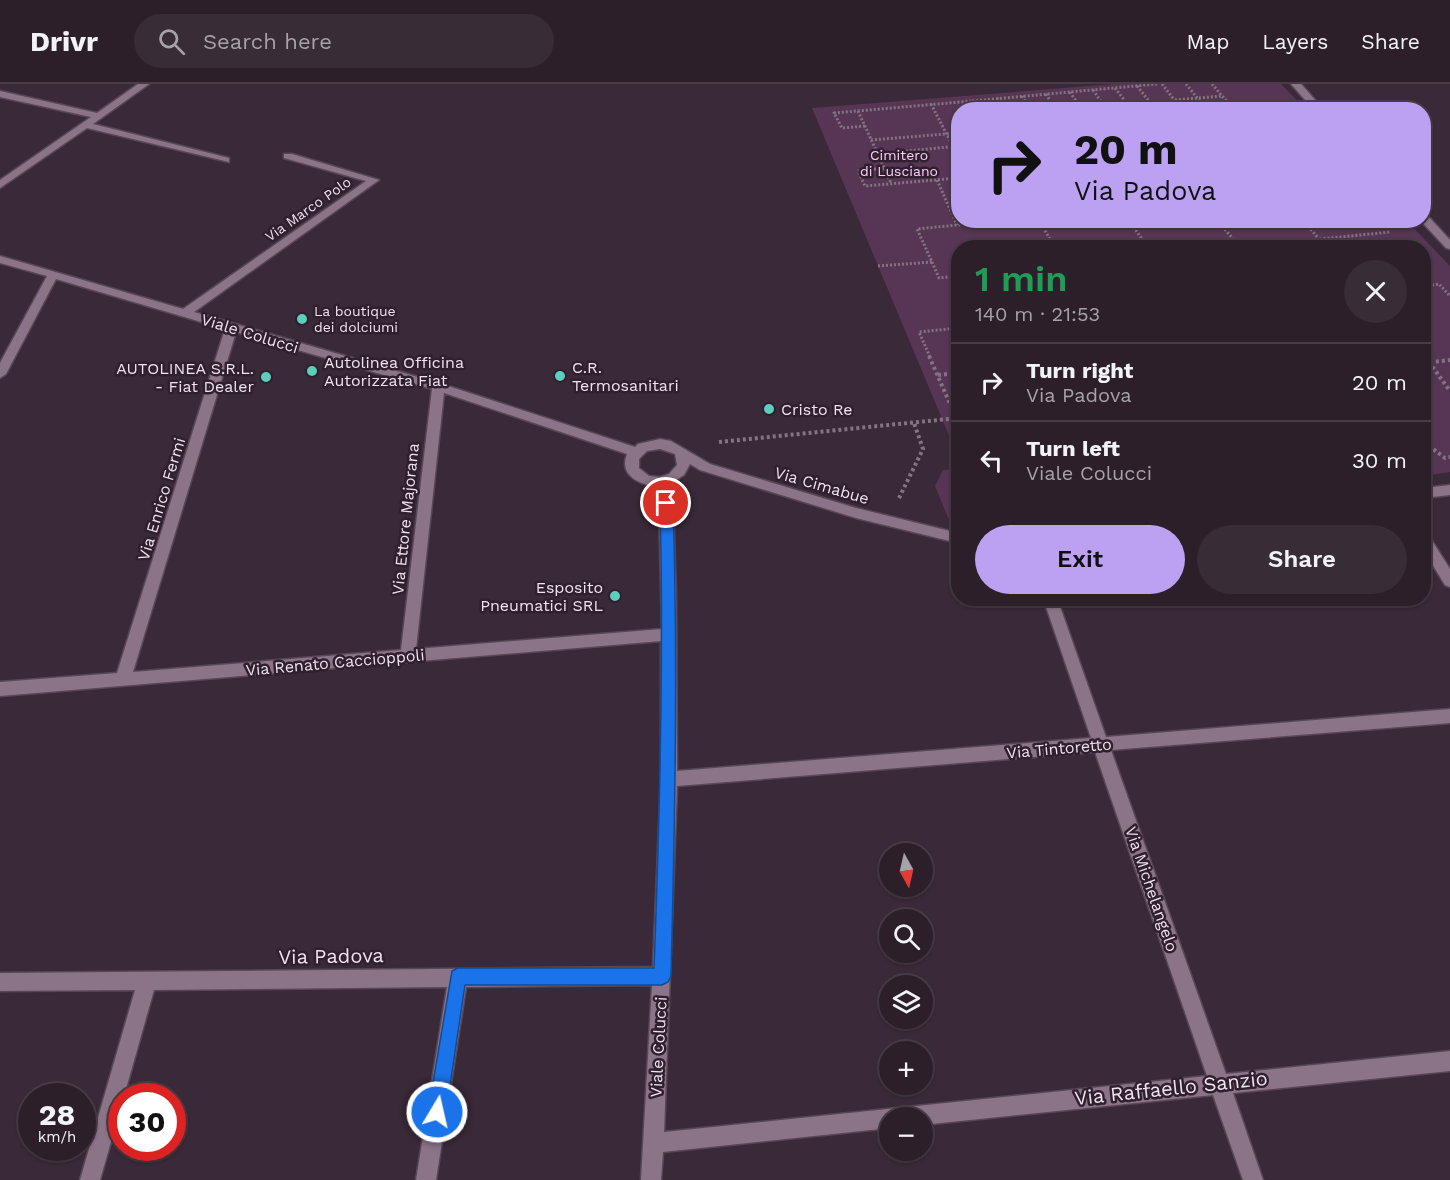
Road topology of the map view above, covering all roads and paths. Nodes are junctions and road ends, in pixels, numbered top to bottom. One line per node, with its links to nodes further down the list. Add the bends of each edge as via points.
1 (144, 84): 33 (street)
2 (1157, 84): 7 (path)
3 (1162, 84): 17 (path)
4 (1186, 84): 16 (path)
5 (1212, 84): 14 (path)
6 (1296, 84): 29 (street)
7 (1137, 86): 8 (path); 26 (path)
8 (1115, 88): 9 (path); 25 (path)
9 (1093, 90): 10 (path); 24 (path)
10 (1070, 92): 12 (path); 23 (path)
11 (0, 94): 33 (street)
12 (1046, 94): 13 (path); 22 (path)
13 (1022, 96): 15 (path); 21 (path)
14 (1223, 96): 16 (path); 28 (path)
15 (997, 98): 18 (path); 20 (path)
16 (1198, 99): 17 (path); 27 (path)
17 (1175, 100)
18 (972, 101): 19 (path)
19 (958, 102)
20 (999, 102)
21 (1025, 102)
22 (1051, 102)
23 (1077, 102)
24 (1101, 102)
25 (1126, 102)
26 (1150, 102)
27 (1200, 102)
28 (1228, 102)
29 (1313, 102)
30 (951, 103): 31 (path)
31 (931, 104): 32 (path); 36 (path)
32 (858, 111): 35 (path); 35 (path, via 834,113 842,128)
33 (99, 116): 34 (street)
34 (86, 125): 43 (street); 48 (street)
35 (866, 126): 38 (path)
36 (946, 134): 37 (path); 38 (path); 39 (path)
37 (951, 134)
38 (871, 140): 41 (path)
39 (951, 143)
40 (951, 146): 41 (path)
41 (878, 154): 44 (path)
42 (288, 156): 65 (street, Via Marco Polo, via 374,180)
43 (225, 160)
44 (884, 168): 47 (path); 47 (path, via 858,171 865,186)
45 (951, 179): 46 (path)
46 (937, 180): 47 (path); 49 (path)
47 (891, 183)
48 (0, 185)
49 (951, 212)
50 (951, 226): 59 (path, via 917,229)
51 (1431, 226): 57 (street)
52 (1224, 228): 55 (path)
53 (1310, 228): 56 (path)
54 (1389, 232): 56 (path)
55 (1233, 240)
56 (1320, 240)
57 (1450, 246)
58 (0, 259): 61 (street, Viale Colucci)
59 (932, 262): 60 (path); 62 (path, via 939,278)
60 (878, 266)
61 (53, 275): 65 (street, Viale Colucci); 71 (street)
62 (951, 277)
63 (1431, 285): 64 (path, via 1438,284)
64 (1450, 296)
65 (185, 313): 66 (street, Viale Colucci)
66 (231, 328): 74 (street, Viale Colucci); 94 (street, Via Enrico Fermi)
67 (951, 329): 73 (path, via 919,332)
68 (1450, 360): 69 (path)
69 (1431, 362)
70 (1431, 365): 75 (path)
71 (0, 374)
72 (951, 374): 73 (path)
73 (938, 375): 76 (path)
74 (438, 387): 81 (street, Viale Colucci); 93 (street, Via Ettore Majorana)
75 (1450, 391)
76 (951, 404)
77 (951, 420): 78 (path)
78 (914, 423): 79 (path); 87 (path, via 923,449 912,477 899,495)
79 (719, 442)
80 (1431, 447): 83 (path, via 1445,458)
81 (636, 452): 82 (street, via 660,444); 84 (street, via 631,464 637,476)
82 (681, 452): 84 (street, via 682,471); 88 (street, Via Cimabue, via 705,467 856,513)
83 (1450, 457)
84 (661, 482): 92 (street, Viale Colucci, via 666,503)
85 (1450, 490): 86 (street)
86 (1431, 493)
87 (900, 504)
88 (951, 536)
89 (1431, 551): 90 (street)
90 (1450, 581)
91 (1053, 606): 97 (street, Via Michelangelo)
92 (669, 634): 93 (street, Via Renato Caccioppoli); 98 (street, Viale Colucci)
93 (408, 655): 94 (street, Via Renato Caccioppoli)
94 (123, 679): 95 (street, Via Renato Caccioppoli)
95 (0, 689)
96 (1450, 716): 97 (street, Via Tintoretto)
97 (1102, 744): 98 (street, Via Tintoretto); 104 (street, Via Michelangelo)
98 (669, 779): 99 (street, Viale Colucci)
99 (662, 976): 100 (street, Via Padova); 107 (street, Viale Colucci)
100 (458, 977): 101 (street, Via Padova); 109 (street)
101 (147, 980): 102 (street, Via Padova); 108 (street)
102 (0, 982)
103 (1450, 1060): 104 (street, Via Raffaello Sanzio)
104 (1219, 1083): 105 (street, Via Raffaello Sanzio); 111 (street, Via Michelangelo)
105 (933, 1114)
106 (879, 1119): 107 (street, Via Raffaello Sanzio)
107 (652, 1143): 110 (street, Viale Colucci)
108 (90, 1180)
109 (426, 1180)
110 (651, 1180)
111 (1253, 1180)

